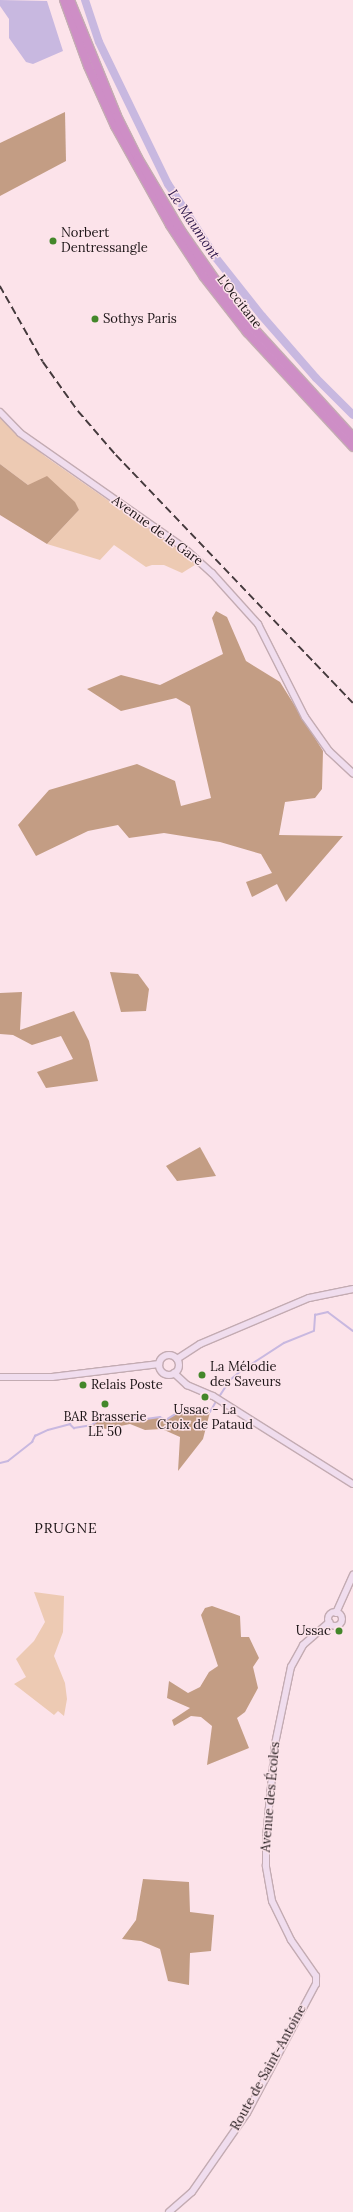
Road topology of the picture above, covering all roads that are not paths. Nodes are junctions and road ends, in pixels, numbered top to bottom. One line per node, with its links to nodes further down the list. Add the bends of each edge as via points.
1 (64, 0): 5 (highway, L'Occitane, via 88,66 112,120 139,174 173,230 247,332)
2 (70, 0): 4 (highway, L'Occitane, via 117,116 142,165 182,232 236,309)
3 (0, 412): 6 (street, Avenue de la Gare, via 20,433 184,548 212,573 258,624 286,684 305,717 329,751)
4 (353, 437)
5 (353, 447)
6 (353, 773)
7 (353, 1288): 8 (street, via 309,1298 200,1344)
8 (177, 1359): 9 (street, via 166,1355); 10 (street, via 179,1365)
9 (159, 1364): 10 (street, via 165,1374); 11 (street, via 52,1377)
10 (174, 1373): 12 (street, via 187,1385 218,1399)
11 (0, 1377)
12 (353, 1484)
13 (353, 1575): 14 (street)
14 (336, 1613): 15 (street, via 330,1614); 15 (street, via 341,1617 340,1623 335,1626)
15 (329, 1622): 16 (street, Avenue des Écoles, via 303,1644 291,1667 275,1744 266,1838 266,1866 272,1901 291,1940)
16 (316, 1976): 17 (street, Route de Saint-Antoine, via 316,1984 247,2113 192,2192)
17 (169, 2212)

